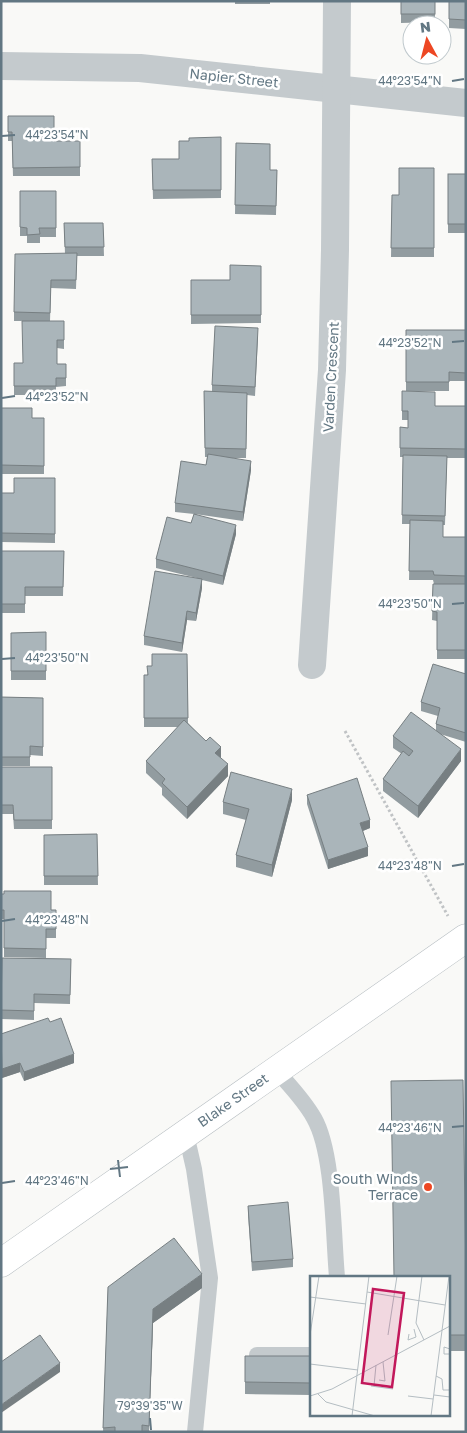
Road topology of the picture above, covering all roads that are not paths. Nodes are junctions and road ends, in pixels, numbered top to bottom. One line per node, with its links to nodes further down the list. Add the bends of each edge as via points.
1 (337, 1): 3 (street, Varden Crescent)
2 (1, 66): 3 (street, Napier Street, via 140,68)
3 (336, 89): 4 (street, Napier Street); 5 (street, Varden Crescent, via 332,370)
4 (466, 102)
5 (312, 665)
6 (458, 928): 7 (main road, Blake Street)
7 (276, 1070): 8 (main road, Blake Street); 10 (lane, via 315,1119 326,1149)
8 (186, 1134): 9 (main road, Blake Street); 13 (lane, via 210,1278)
9 (1, 1263)
10 (337, 1276)
11 (257, 1355): 12 (lane)
12 (310, 1355)
13 (195, 1432)

